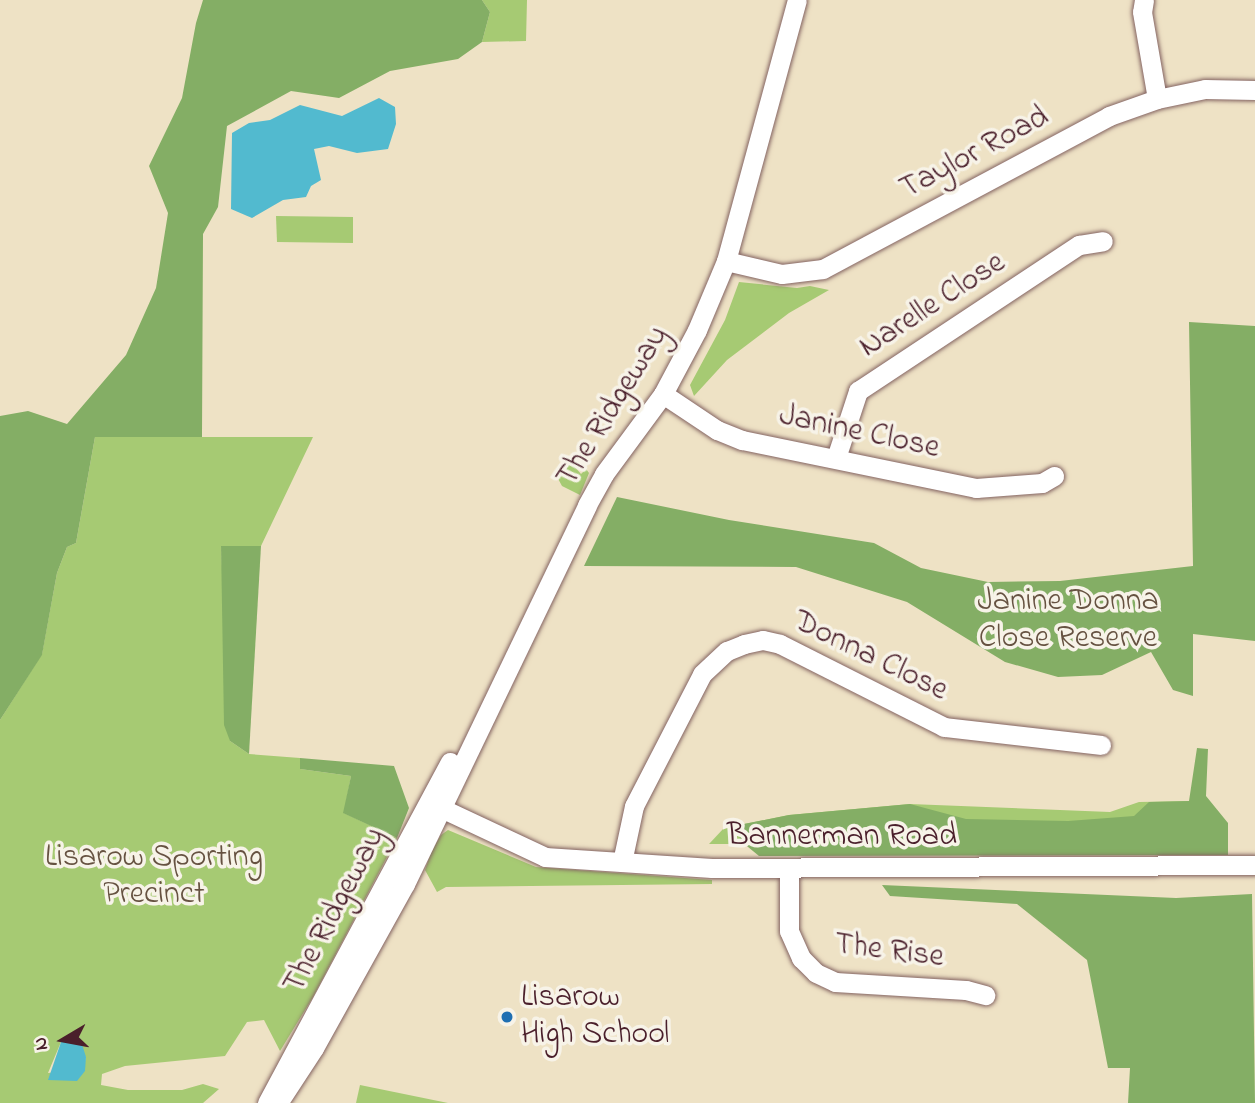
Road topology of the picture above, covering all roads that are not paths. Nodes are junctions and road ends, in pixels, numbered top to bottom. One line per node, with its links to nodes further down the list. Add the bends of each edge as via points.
1 (797, 0): 6 (street, The Ridgeway)
2 (1144, 0): 4 (street, via 1142,12)
3 (1255, 90): 4 (street, Taylor Road, via 1205,89)
4 (1157, 99): 6 (street, Taylor Road, via 1109,116 823,269 782,274)
5 (1103, 241): 8 (street, Narelle Close, via 1079,245 858,391)
6 (726, 261): 7 (street, The Ridgeway)
7 (663, 394): 8 (street, Janine Close, via 717,430 742,440); 10 (street, The Ridgeway, via 604,474)
8 (836, 458): 9 (street, Janine Close, via 976,488 1042,483)
9 (1054, 476)
10 (503, 675): 12 (street, The Ridgeway); 13 (street, The Ridgeway)
11 (1101, 746): 14 (street, Donna Close, via 944,727 780,644 763,640 744,644 727,651 702,674 634,806)
12 (441, 808): 13 (street); 14 (street, Bannerman Road, via 538,855); 17 (street, The Ridgeway)
13 (420, 818): 18 (street, The Ridgeway)
14 (622, 862): 16 (street, Bannerman Road)
15 (1255, 865): 16 (street, Bannerman Road)
16 (789, 869): 19 (street, The Rise, via 789,931 801,958 816,973 835,982 966,990)
17 (405, 884): 18 (street, via 393,887 385,905); 21 (street, The Ridgeway)
18 (376, 904): 20 (street, The Ridgeway)
19 (985, 996)
20 (308, 1025): 21 (street); 22 (street, The Ridgeway)
21 (314, 1048): 23 (street, The Ridgeway)
22 (267, 1103)
23 (278, 1103)

